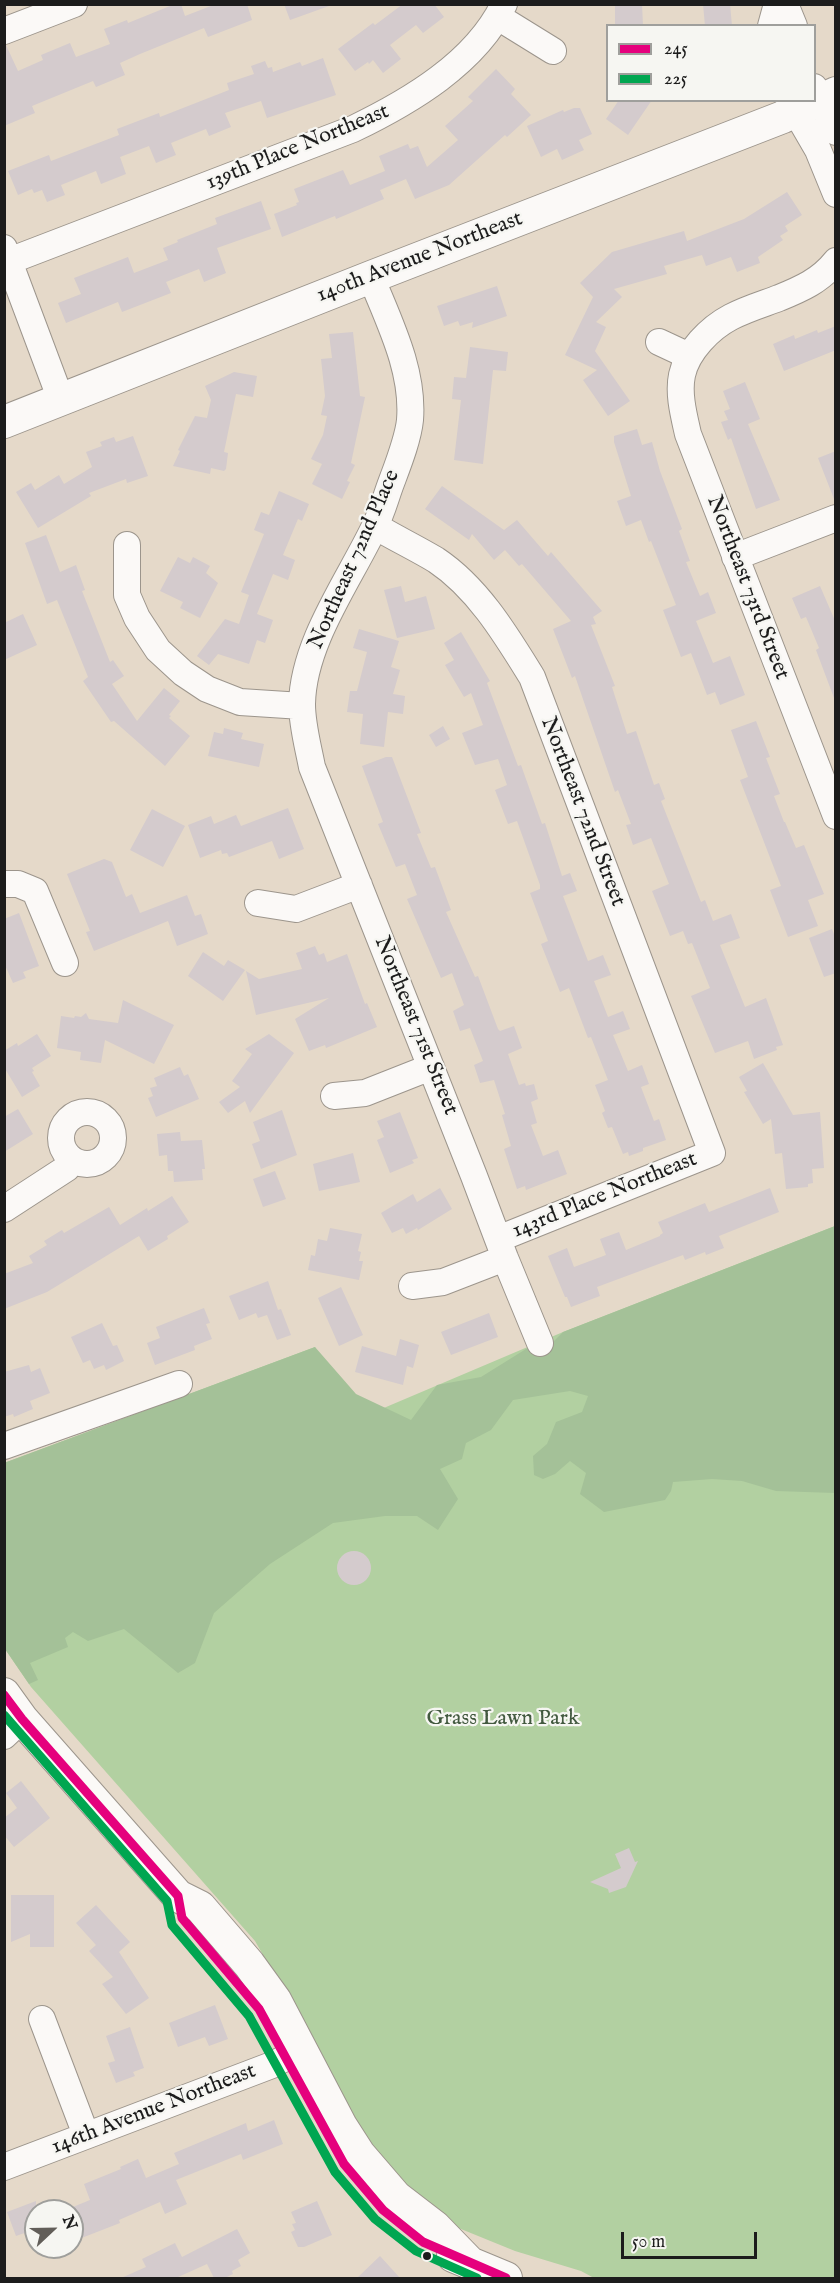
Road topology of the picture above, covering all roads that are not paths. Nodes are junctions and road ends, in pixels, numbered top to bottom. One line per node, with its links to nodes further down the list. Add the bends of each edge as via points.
1 (74, 4): 7 (street)
2 (777, 4): 5 (street)
3 (785, 4): 6 (street)
4 (501, 10): 8 (street, 139th Place Northeast); 14 (street, 139th Place Northeast, via 471,50 435,83 397,108 353,129)
5 (772, 24)
6 (793, 24)
7 (4, 31)
8 (554, 51)
9 (801, 102): 16 (main road, 140th Avenue Northeast)
10 (812, 102): 13 (street, via 818,150)
11 (814, 102): 12 (street)
12 (836, 132)
13 (836, 194)
14 (7, 255): 19 (street)
15 (836, 261): 18 (street, Northeast 73rd Street, via 808,286 731,317 706,336)
16 (371, 277): 19 (main road, 140th Avenue Northeast); 22 (street, Northeast 72nd Place, via 409,381 410,422)
17 (659, 342): 18 (street)
18 (689, 356): 24 (street, Northeast 73rd Street, via 681,376 688,434)
19 (62, 400): 20 (main road, 140th Avenue Northeast)
20 (4, 422)
21 (836, 518): 24 (street)
22 (375, 526): 25 (street, Northeast 72nd Place, via 324,621 308,670); 33 (street, Northeast 72nd Street, via 437,561 469,589 501,627 532,677)
23 (127, 545): 25 (street, via 127,595 158,650 207,689 240,702)
24 (735, 557): 26 (street, Northeast 73rd Street)
25 (302, 706): 28 (street, Northeast 71st Street, via 312,767)
26 (836, 816)
27 (4, 884): 30 (street, via 18,884 35,891)
28 (359, 885): 29 (street, via 296,909); 31 (street, Northeast 71st Street)
29 (258, 903)
30 (65, 963)
31 (431, 1067): 32 (street, via 365,1093); 36 (street, Northeast 71st Street)
32 (334, 1095)
33 (712, 1153): 36 (street, 143rd Place Northeast)
34 (73, 1160): 35 (street, via 67,1168)
35 (4, 1209)
36 (501, 1249): 37 (street, 143rd Place Northeast, via 443,1282); 38 (street, Northeast 71st Street)
37 (412, 1286)
38 (540, 1343)
39 (179, 1384): 40 (street)
40 (4, 1446)
41 (10, 1716): 43 (main road, via 178,1896 182,1918)
42 (42, 2019): 44 (street)
43 (295, 2053): 44 (street, 146th Avenue Northeast); 46 (main road, via 344,2164 383,2210)
44 (86, 2135): 45 (street, 146th Avenue Northeast)
45 (4, 2167)
46 (467, 2271): 47 (main road)
47 (506, 2278)

